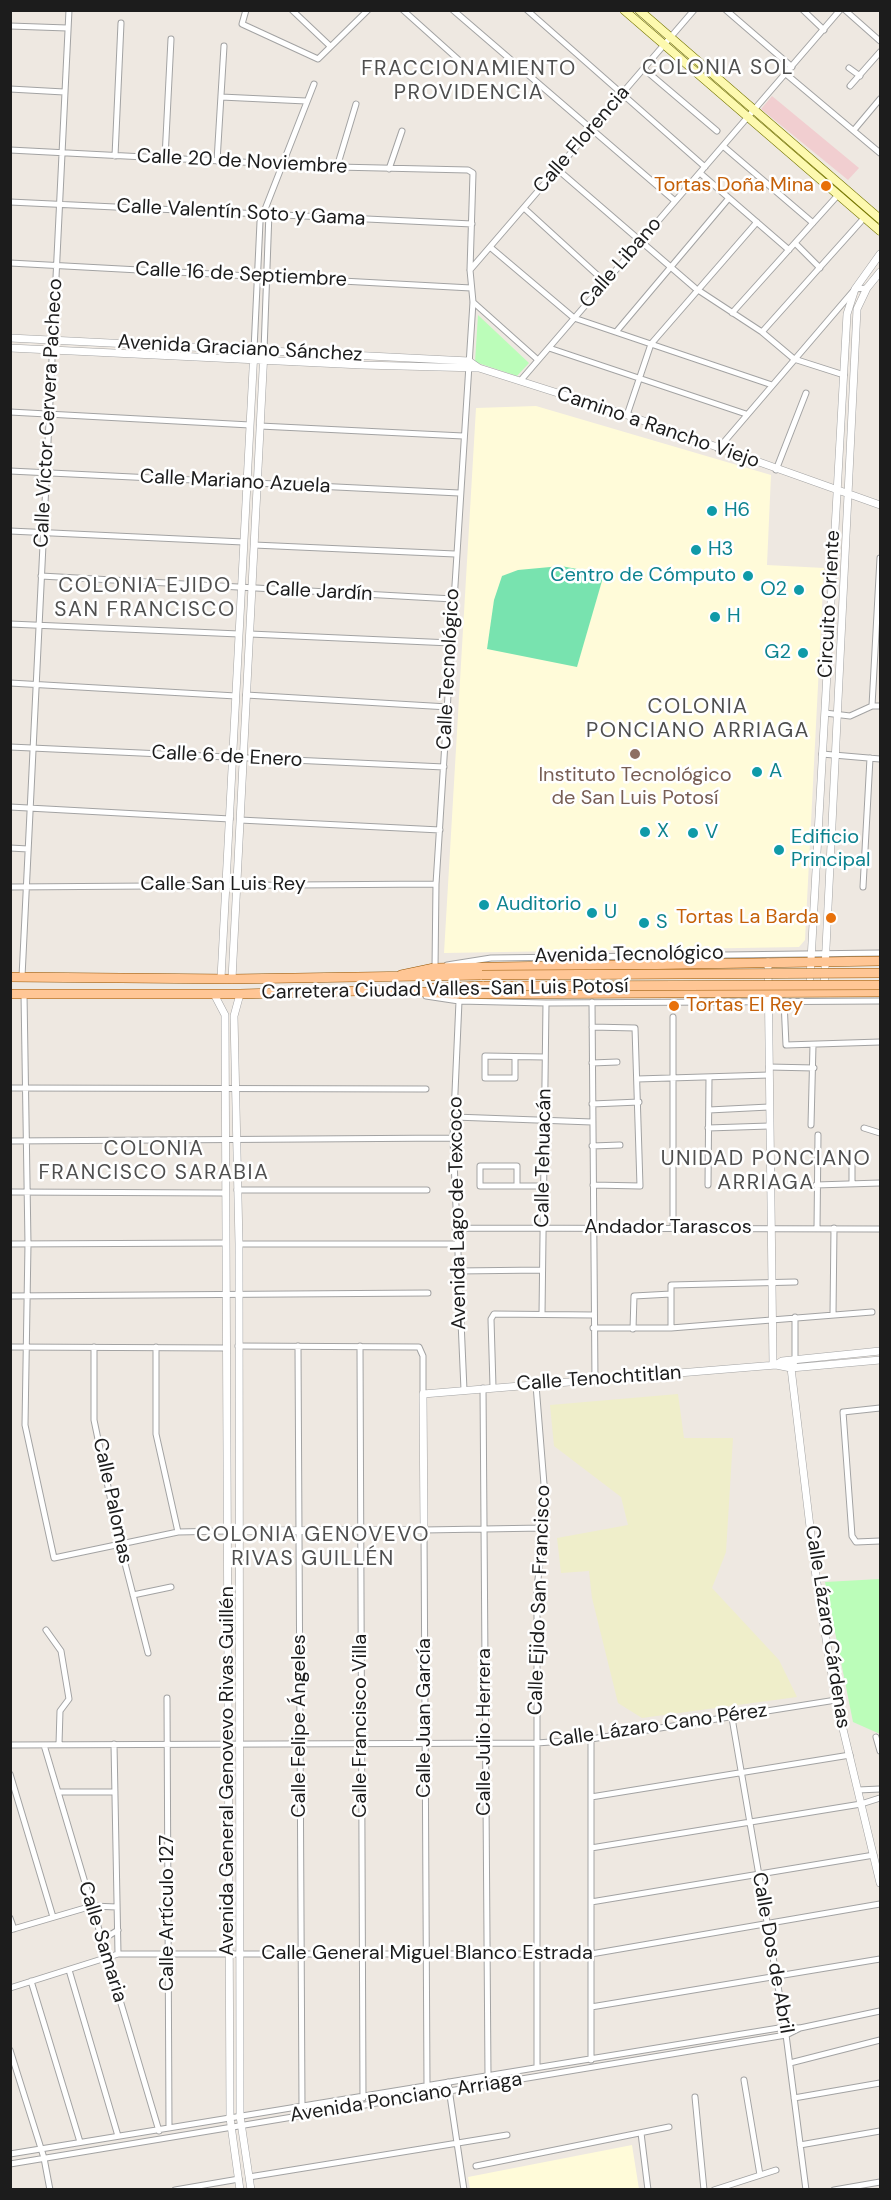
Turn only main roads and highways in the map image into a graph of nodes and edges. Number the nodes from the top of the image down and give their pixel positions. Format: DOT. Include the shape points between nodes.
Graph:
graph roads {
  1 [pos="624,10"];
  2 [pos="639,10"];
  3 [pos="880,219"];
  4 [pos="880,231"];
  5 [pos="850,961"];
  6 [pos="880,961"];
  7 [pos="718,962"];
  8 [pos="484,967"];
  9 [pos="880,973"];
  10 [pos="401,975"];
  11 [pos="10,977"];
  12 [pos="880,985"];
  13 [pos="391,990"];
  14 [pos="849,992"];
  15 [pos="880,992"];
  16 [pos="721,993"];
  17 [pos="10,994"];
  1 -- 4 [label="main road"];
  2 -- 3 [label="main road"];
  5 -- 6 [label="main road"];
  5 -- 7 [label="main road" via="768,957"];
  5 -- 14 [label="main road" via="844,976"];
  7 -- 8 [label="main road" via="612,960"];
  7 -- 16 [label="main road" via="730,976"];
  8 -- 9 [label="main road, bridge"];
  8 -- 10 [label="main road"];
  8 -- 10 [label="main road" via="434,968"];
  10 -- 11 [label="main road"];
  12 -- 13 [label="main road, Carretera Ciudad Valles-San Luis Potosí, bridge" via="484,986"];
  13 -- 16 [label="main road"];
  13 -- 17 [label="main road, Carretera Ciudad Valles-San Luis Potosí"];
  14 -- 15 [label="main road"];
  14 -- 16 [label="main road" via="810,997"];
}
